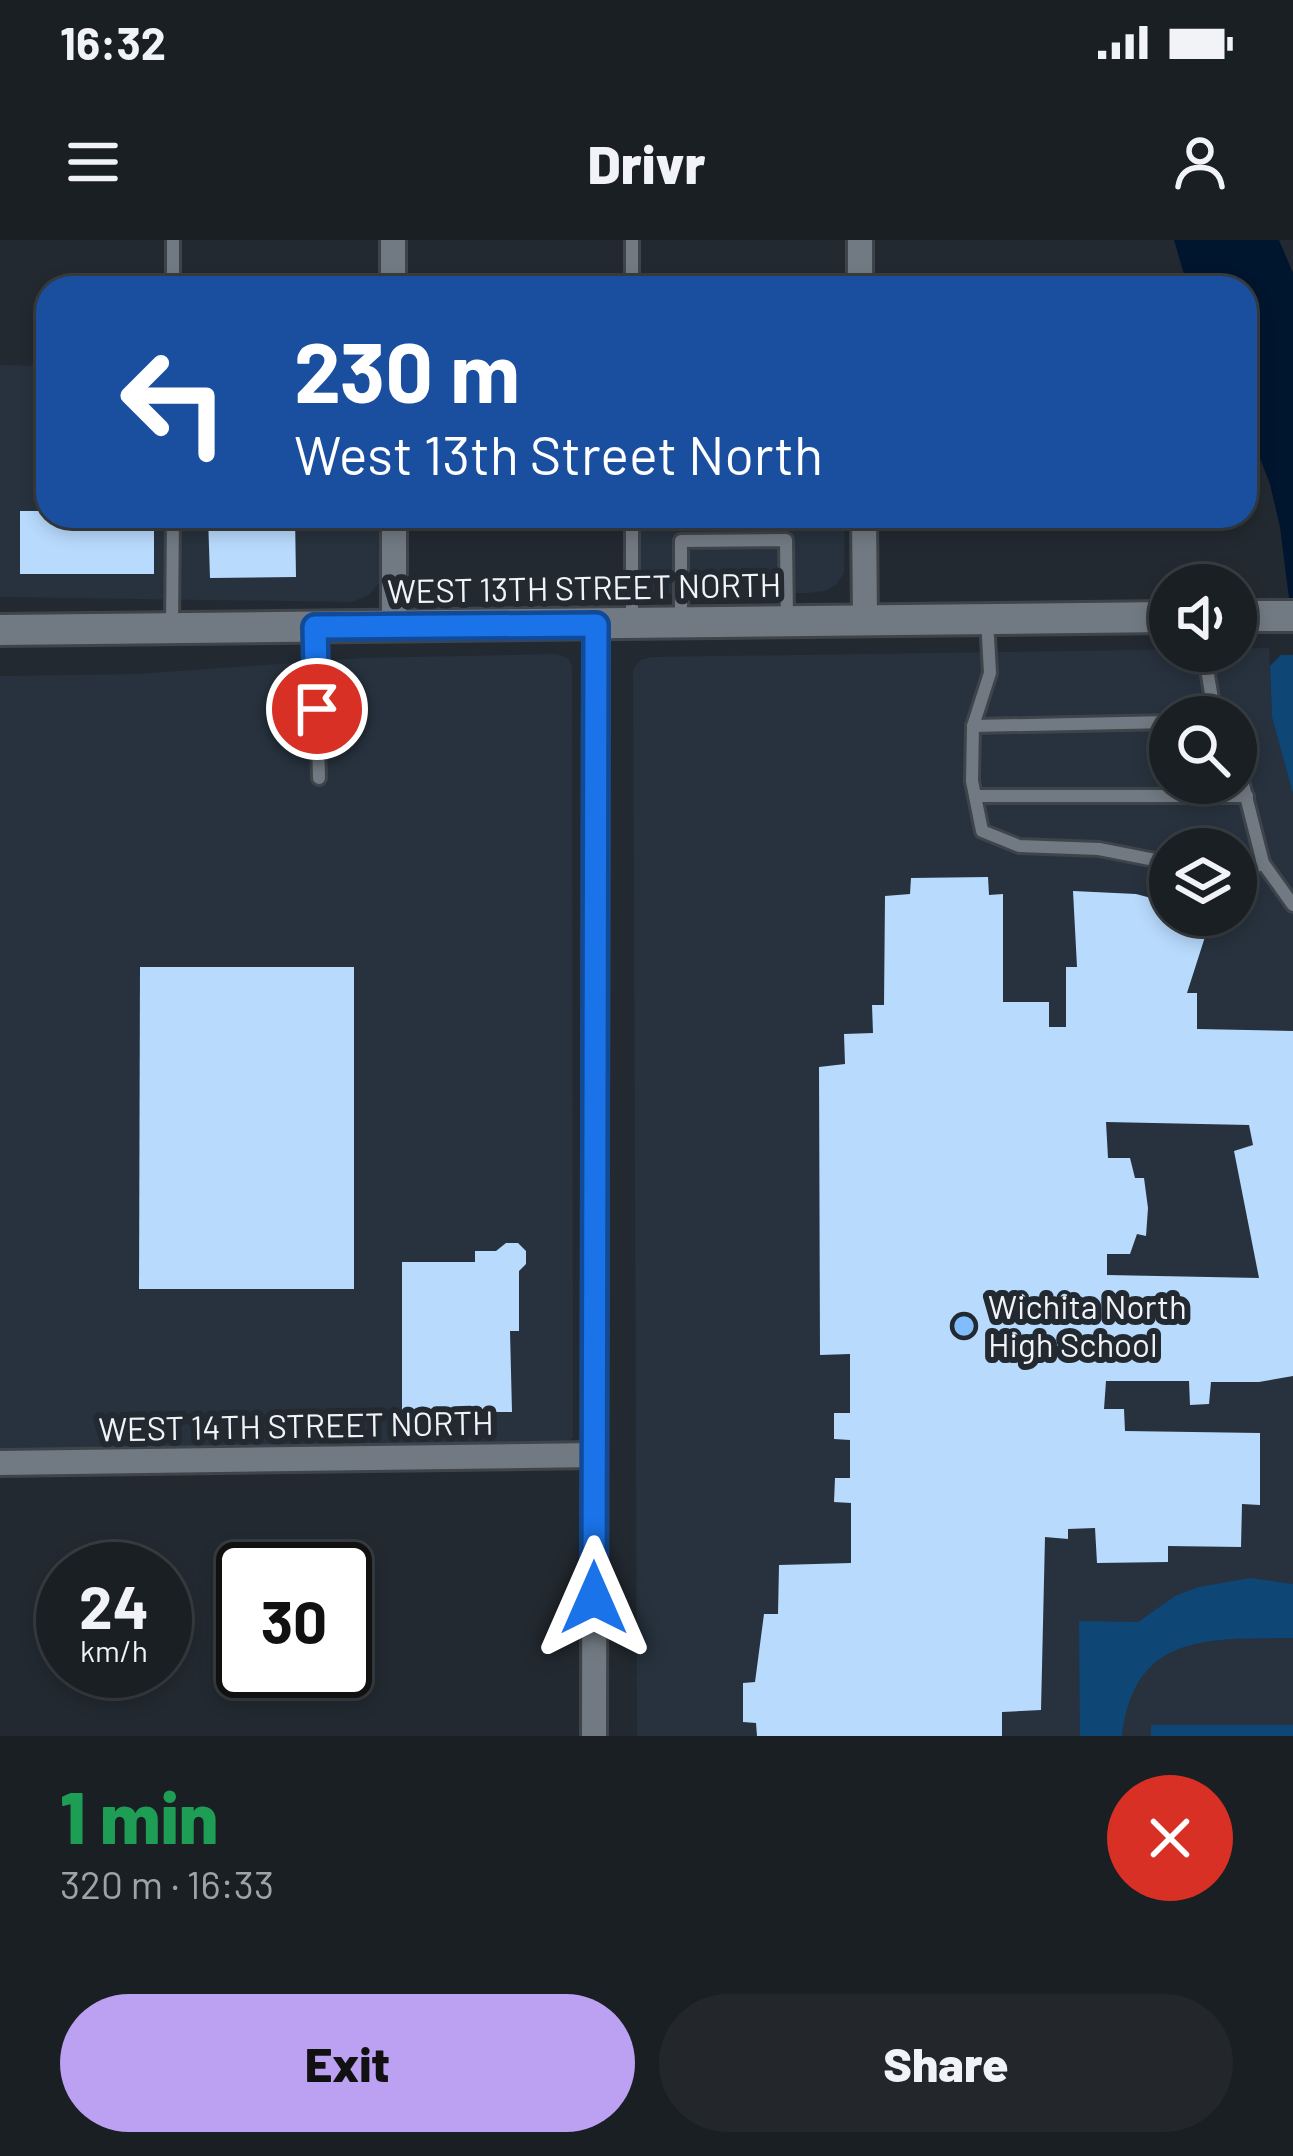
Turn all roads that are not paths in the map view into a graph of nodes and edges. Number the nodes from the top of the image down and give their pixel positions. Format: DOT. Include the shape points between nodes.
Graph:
graph roads {
  1 [pos="173,240"];
  2 [pos="393,240"];
  3 [pos="632,240"];
  4 [pos="860,240"];
  5 [pos="173,276"];
  6 [pos="393,276"];
  7 [pos="632,276"];
  8 [pos="860,276"];
  9 [pos="172,528"];
  10 [pos="394,528"];
  11 [pos="632,528"];
  12 [pos="864,528"];
  13 [pos="986,617"];
  14 [pos="1149,617"];
  15 [pos="865,618"];
  16 [pos="787,621"];
  17 [pos="681,623"];
  18 [pos="632,624"];
  19 [pos="596,625"];
  20 [pos="315,627"];
  21 [pos="394,627"];
  22 [pos="172,628"];
  23 [pos="0,630"];
  24 [pos="1149,722"];
  25 [pos="973,725"];
  26 [pos="319,778"];
  27 [pos="975,796"];
  28 [pos="1149,796"];
  29 [pos="1249,804"];
  30 [pos="1149,859"];
  31 [pos="1263,862"];
  32 [pos="1257,865"];
  33 [pos="1293,904"];
  34 [pos="594,1455"];
  35 [pos="0,1462"];
  36 [pos="594,1736"];
  1 -- 5 [label="lane"];
  2 -- 6 [label="street"];
  3 -- 7 [label="lane"];
  4 -- 8 [label="street"];
  9 -- 22 [label="lane"];
  10 -- 21 [label="street"];
  11 -- 18 [label="lane"];
  12 -- 15 [label="street"];
  13 -- 14 [label="street, WEST 13TH STREET NORTH"];
  13 -- 15 [label="street, WEST 13TH STREET NORTH"];
  13 -- 25 [label="lane" via="990,673"];
  15 -- 16 [label="street, WEST 13TH STREET NORTH"];
  16 -- 17 [label="street, WEST 13TH STREET NORTH"];
  16 -- 17 [label="lane" via="786,540 681,541"];
  17 -- 18 [label="street, WEST 13TH STREET NORTH"];
  18 -- 19 [label="street, WEST 13TH STREET NORTH"];
  19 -- 21 [label="street, WEST 13TH STREET NORTH"];
  19 -- 34 [label="street"];
  20 -- 21 [label="street, WEST 13TH STREET NORTH"];
  20 -- 22 [label="street, WEST 13TH STREET NORTH"];
  20 -- 26 [label="lane"];
  22 -- 23 [label="street, WEST 13TH STREET NORTH"];
  24 -- 25 [label="lane"];
  25 -- 27 [label="lane"];
  27 -- 28 [label="lane"];
  27 -- 30 [label="lane" via="982,831 1019,846"];
  29 -- 31 [label="lane"];
  31 -- 32 [label="lane"];
  31 -- 33 [label="lane"];
  34 -- 35 [label="street, WEST 14TH STREET NORTH"];
  34 -- 36 [label="street"];
}
